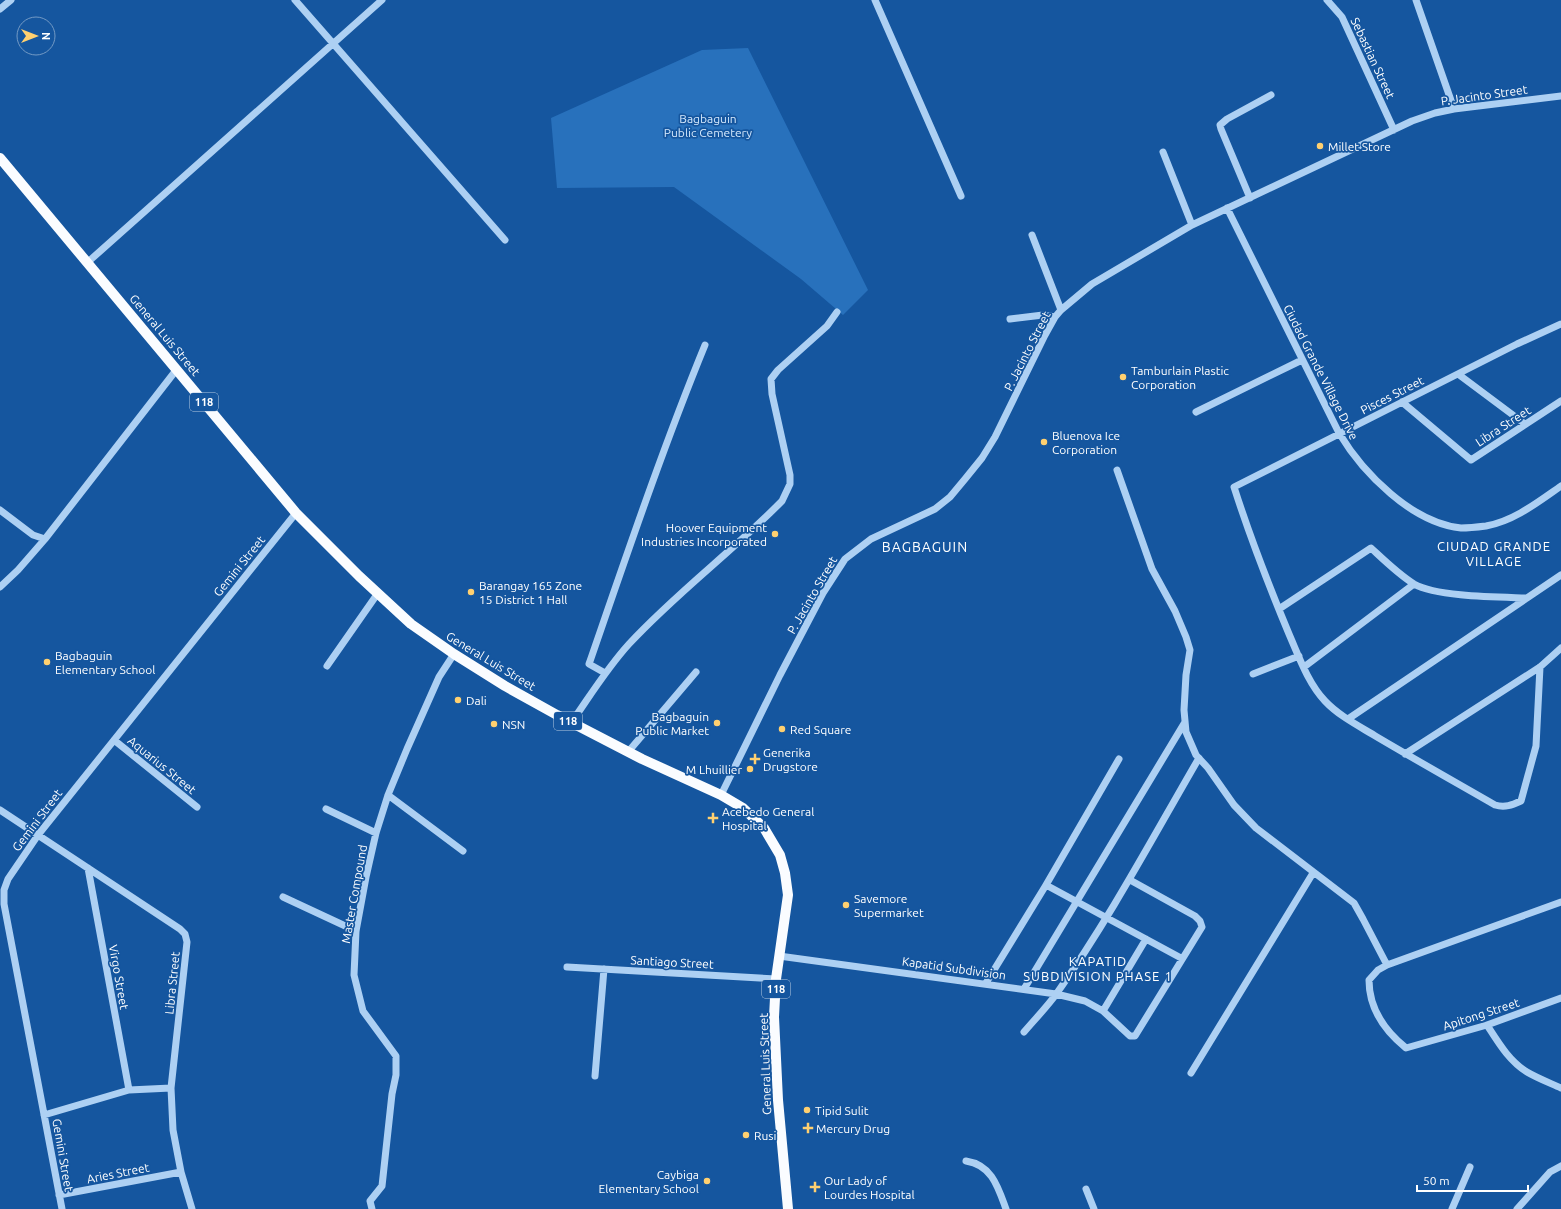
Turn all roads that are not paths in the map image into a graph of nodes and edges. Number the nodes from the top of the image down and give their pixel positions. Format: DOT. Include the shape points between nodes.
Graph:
graph roads {
  1 [pos="11,0"];
  2 [pos="295,0"];
  3 [pos="382,0"];
  4 [pos="876,0"];
  5 [pos="1327,0"];
  6 [pos="1416,0"];
  7 [pos="0,9"];
  8 [pos="332,44"];
  9 [pos="1271,95"];
  10 [pos="1561,96"];
  11 [pos="1454,108"];
  12 [pos="1394,130"];
  13 [pos="1164,152"];
  14 [pos="0,158"];
  15 [pos="961,196"];
  16 [pos="1250,198"];
  17 [pos="1227,208"];
  18 [pos="1192,225"];
  19 [pos="1032,235"];
  20 [pos="505,240"];
  21 [pos="88,262"];
  22 [pos="1061,310"];
  23 [pos="837,312"];
  24 [pos="1054,318"];
  25 [pos="1010,319"];
  26 [pos="1561,324"];
  27 [pos="705,346"];
  28 [pos="1302,360"];
  29 [pos="177,369"];
  30 [pos="1458,374"];
  31 [pos="1561,401"];
  32 [pos="1402,402"];
  33 [pos="1196,412"];
  34 [pos="1526,424"];
  35 [pos="1339,433"];
  36 [pos="1117,470"];
  37 [pos="1561,486"];
  38 [pos="0,510"];
  39 [pos="296,513"];
  40 [pos="45,539"];
  41 [pos="1561,576"];
  42 [pos="1414,584"];
  43 [pos="0,587"];
  44 [pos="378,594"];
  45 [pos="1527,598"];
  46 [pos="1279,609"];
  47 [pos="1561,648"];
  48 [pos="454,654"];
  49 [pos="1299,656"];
  50 [pos="327,666"];
  51 [pos="1304,667"];
  52 [pos="1540,667"];
  53 [pos="696,672"];
  54 [pos="605,673"];
  55 [pos="1253,674"];
  56 [pos="1348,719"];
  57 [pos="1185,722"];
  58 [pos="571,723"];
  59 [pos="114,740"];
  60 [pos="628,752"];
  61 [pos="1406,754"];
  62 [pos="1199,758"];
  63 [pos="1120,759"];
  64 [pos="388,795"];
  65 [pos="721,796"];
  66 [pos="197,806"];
  67 [pos="326,809"];
  68 [pos="0,810"];
  69 [pos="376,833"];
  70 [pos="38,835"];
  71 [pos="463,851"];
  72 [pos="88,868"];
  73 [pos="1312,873"];
  74 [pos="1130,880"];
  75 [pos="1046,884"];
  76 [pos="282,897"];
  77 [pos="1077,902"];
  78 [pos="1561,902"];
  79 [pos="1106,917"];
  80 [pos="356,931"];
  81 [pos="1146,939"];
  82 [pos="779,956"];
  83 [pos="1181,958"];
  84 [pos="1386,965"];
  85 [pos="567,967"];
  86 [pos="604,969"];
  87 [pos="776,979"];
  88 [pos="986,983"];
  89 [pos="1024,989"];
  90 [pos="1056,994"];
  91 [pos="1561,998"];
  92 [pos="1104,1011"];
  93 [pos="1487,1025"];
  94 [pos="1024,1032"];
  95 [pos="1190,1073"];
  96 [pos="595,1076"];
  97 [pos="171,1088"];
  98 [pos="1561,1088"];
  99 [pos="129,1090"];
  100 [pos="44,1115"];
  101 [pos="966,1161"];
  102 [pos="1470,1166"];
  103 [pos="1561,1166"];
  104 [pos="181,1172"];
  105 [pos="1086,1190"];
  106 [pos="59,1196"];
  107 [pos="62,1209"];
  108 [pos="192,1209"];
  109 [pos="372,1209"];
  110 [pos="788,1209"];
  111 [pos="1006,1209"];
  112 [pos="1094,1209"];
  113 [pos="1452,1209"];
  114 [pos="1517,1209"];
  1 -- 7 [label="street"];
  2 -- 8 [label="street"];
  3 -- 8 [label="street"];
  4 -- 15 [label="street"];
  5 -- 12 [label="street, Sebastian Street" via="1342,17"];
  6 -- 11 [label="street"];
  8 -- 20 [label="street"];
  8 -- 21 [label="street"];
  9 -- 16 [label="street" via="1220,124"];
  10 -- 11 [label="street, P. Jacinto Street"];
  11 -- 12 [label="street, P. Jacinto Street"];
  12 -- 16 [label="street, P. Jacinto Street"];
  13 -- 18 [label="street"];
  14 -- 21 [label="main road, General Luis Street / 118"];
  16 -- 17 [label="street, P. Jacinto Street"];
  17 -- 18 [label="street, P. Jacinto Street"];
  17 -- 28 [label="street, Ciudad Grande Village Drive"];
  18 -- 22 [label="street, P. Jacinto Street" via="1092,284"];
  19 -- 22 [label="street"];
  21 -- 29 [label="main road, General Luis Street / 118"];
  22 -- 24 [label="street, P. Jacinto Street"];
  23 -- 54 [label="street" via="827,326 778,370 772,379 772,394 790,471 790,484 782,501 669,604"];
  24 -- 25 [label="street" via="1043,315"];
  24 -- 65 [label="street, P. Jacinto Street" via="995,437 966,479 935,509 871,539 845,559 823,593 780,675"];
  26 -- 30 [label="street, Pisces Street"];
  27 -- 54 [label="street" via="650,487 589,664"];
  28 -- 33 [label="street"];
  28 -- 35 [label="street, Ciudad Grande Village Drive"];
  29 -- 39 [label="main road, General Luis Street / 118"];
  29 -- 40 [label="street"];
  30 -- 32 [label="street, Pisces Street"];
  30 -- 34 [label="street"];
  31 -- 34 [label="street, Libra Street"];
  32 -- 34 [label="street, Libra Street" via="1471,460"];
  32 -- 35 [label="street, Pisces Street"];
  35 -- 37 [label="street, Ciudad Grande Village Drive" via="1349,451 1381,486 1419,513 1440,523 1462,528 1507,520"];
  35 -- 46 [label="street, Pisces Street" via="1234,487 1252,543"];
  36 -- 57 [label="street" via="1152,569 1175,611 1190,650 1185,686"];
  38 -- 40 [label="street" via="33,535"];
  39 -- 44 [label="main road, General Luis Street / 118"];
  39 -- 59 [label="street, Gemini Street"];
  40 -- 43 [label="street"];
  41 -- 45 [label="street"];
  42 -- 45 [label="street" via="1452,594"];
  42 -- 46 [label="street" via="1371,548"];
  42 -- 51 [label="street"];
  44 -- 48 [label="main road, General Luis Street / 118" via="411,624"];
  44 -- 50 [label="street"];
  45 -- 56 [label="street"];
  46 -- 49 [label="street"];
  47 -- 52 [label="street"];
  48 -- 58 [label="main road, General Luis Street / 118"];
  48 -- 64 [label="street, Master Compound" via="439,678"];
  49 -- 51 [label="street"];
  49 -- 55 [label="street"];
  51 -- 56 [label="street" via="1314,688 1325,701"];
  52 -- 61 [label="street"];
  52 -- 61 [label="street" via="1536,746 1521,801 1507,806 1495,805"];
  53 -- 60 [label="street"];
  54 -- 58 [label="street"];
  56 -- 61 [label="street"];
  57 -- 62 [label="street" via="1190,743"];
  57 -- 77 [label="street"];
  58 -- 60 [label="main road, General Luis Street / 118"];
  59 -- 66 [label="street, Aquarius Street"];
  59 -- 70 [label="street, Gemini Street"];
  60 -- 65 [label="main road, General Luis Street / 118"];
  62 -- 73 [label="street" via="1234,805 1256,828"];
  62 -- 74 [label="street"];
  63 -- 75 [label="street"];
  64 -- 69 [label="street, Master Compound"];
  64 -- 71 [label="street"];
  65 -- 82 [label="main road, General Luis Street / 118" via="743,808 764,828 780,855 786,873 788,895"];
  67 -- 69 [label="street"];
  68 -- 70 [label="street"];
  69 -- 80 [label="street, Master Compound"];
  70 -- 72 [label="street, Libra Street"];
  70 -- 100 [label="street, Gemini Street" via="8,879 4,890 4,904"];
  72 -- 97 [label="street, Libra Street" via="185,934 187,942"];
  72 -- 99 [label="street, Virgo Street"];
  73 -- 84 [label="street" via="1354,903"];
  73 -- 95 [label="street"];
  74 -- 79 [label="street"];
  74 -- 83 [label="street" via="1200,921 1202,927"];
  75 -- 77 [label="street"];
  75 -- 88 [label="street"];
  76 -- 80 [label="street"];
  77 -- 79 [label="street"];
  77 -- 89 [label="street"];
  78 -- 84 [label="street"];
  79 -- 81 [label="street"];
  79 -- 90 [label="street"];
  80 -- 109 [label="street, Master Compound" via="354,974 363,1011 396,1056 396,1075 382,1186 370,1201"];
  81 -- 83 [label="street"];
  81 -- 92 [label="street"];
  82 -- 87 [label="main road, General Luis Street / 118"];
  82 -- 88 [label="street, Kapatid Subdivision"];
  83 -- 92 [label="street, Kapatid Subdivision" via="1137,1035 1130,1036"];
  84 -- 93 [label="street, Apitong Street" via="1369,980 1369,990 1376,1012 1394,1038 1406,1048"];
  85 -- 86 [label="street, Santiago Street"];
  86 -- 87 [label="street, Santiago Street"];
  86 -- 96 [label="street"];
  87 -- 110 [label="main road, General Luis Street / 118" via="776,1058"];
  88 -- 89 [label="street, Kapatid Subdivision"];
  89 -- 90 [label="street, Kapatid Subdivision"];
  90 -- 92 [label="street, Kapatid Subdivision" via="1085,1001"];
  90 -- 94 [label="street"];
  91 -- 93 [label="street, Apitong Street"];
  93 -- 98 [label="street" via="1513,1061 1526,1072"];
  97 -- 99 [label="street"];
  97 -- 104 [label="street, Libra Street" via="173,1130"];
  99 -- 100 [label="street"];
  100 -- 106 [label="street, Gemini Street"];
  101 -- 111 [label="street" via="973,1162 989,1172 996,1182"];
  102 -- 113 [label="street"];
  103 -- 114 [label="street" via="1550,1172"];
  104 -- 106 [label="street, Aries Street"];
  104 -- 108 [label="street, Libra Street"];
  105 -- 112 [label="street"];
  106 -- 107 [label="street, Gemini Street"];
}
